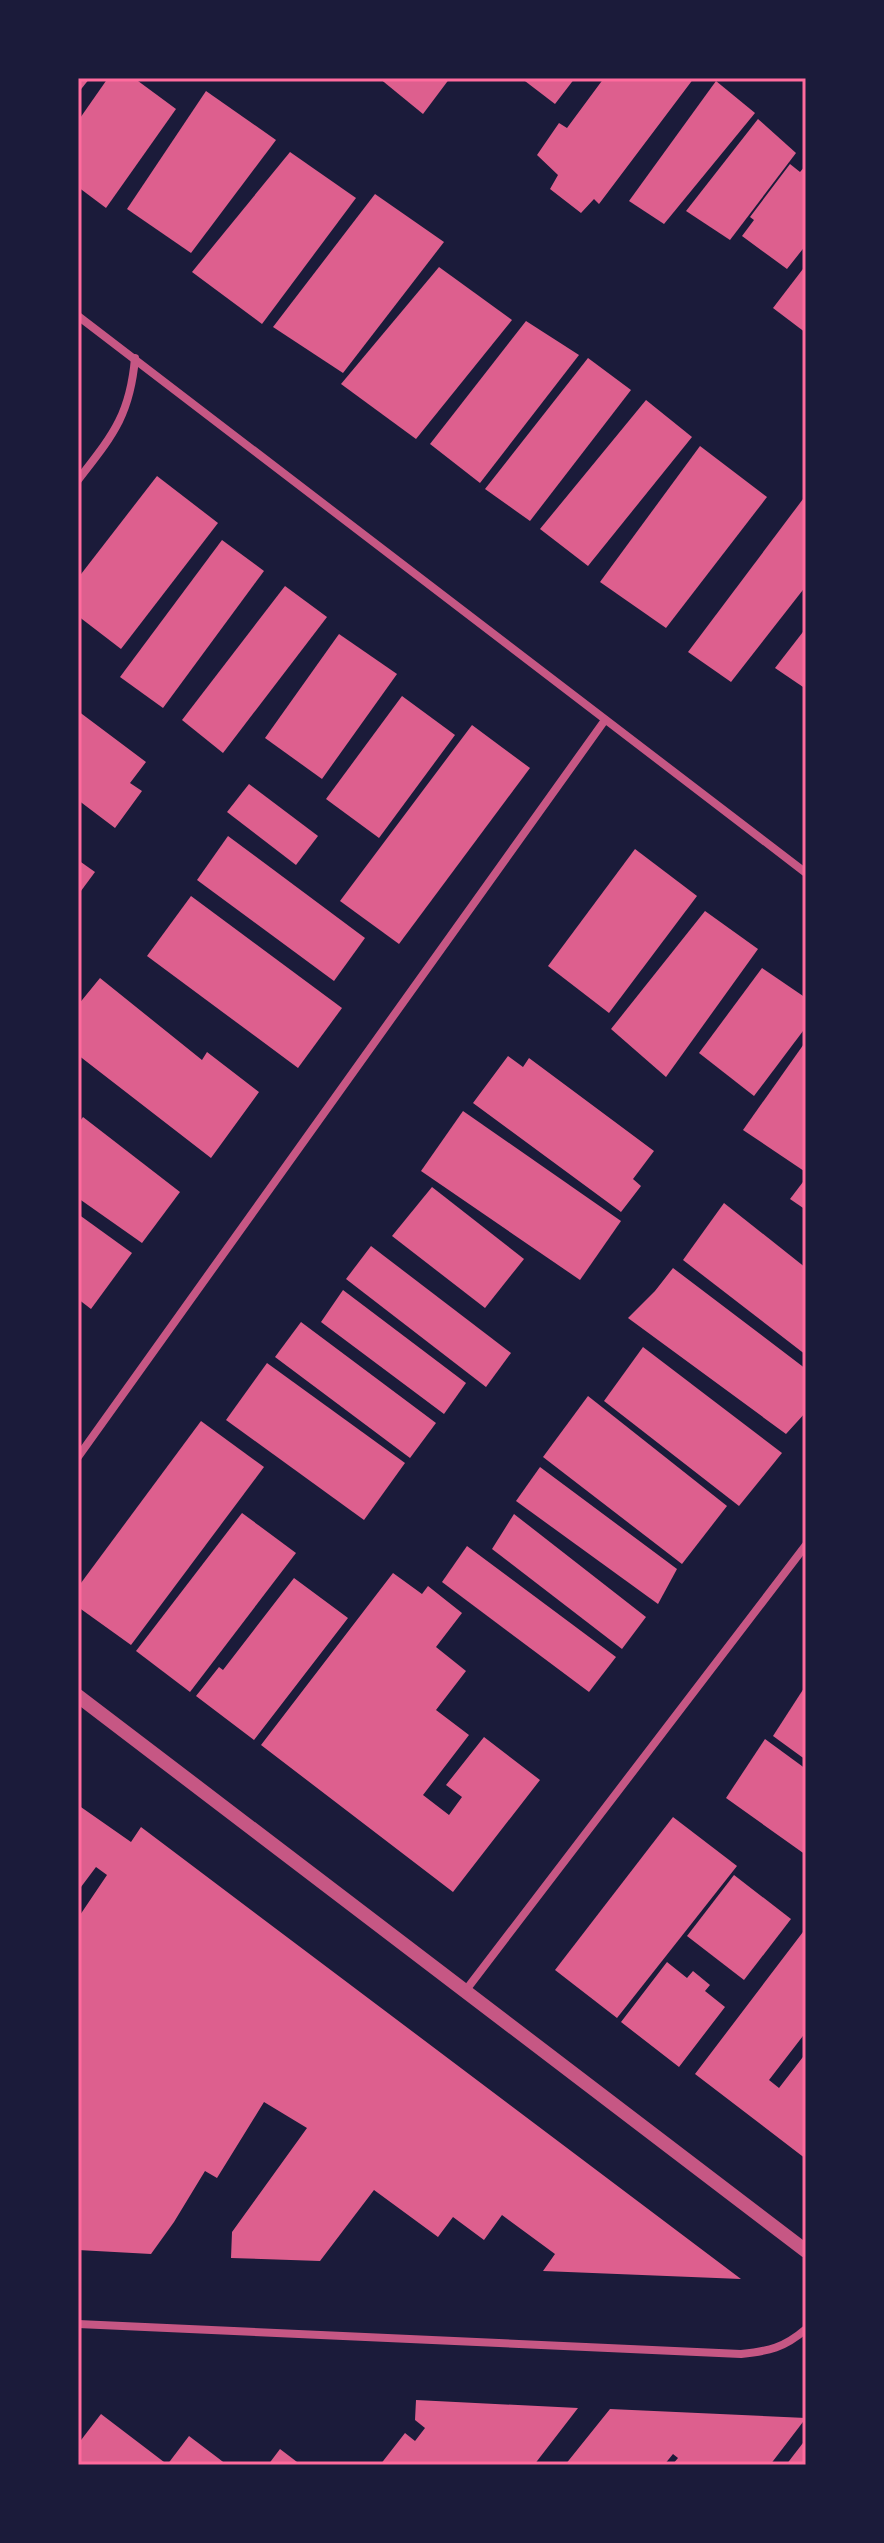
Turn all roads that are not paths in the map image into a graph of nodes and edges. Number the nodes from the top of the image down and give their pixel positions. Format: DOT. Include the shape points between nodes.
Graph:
graph roads {
  1 [pos="78,316"];
  2 [pos="135,358"];
  3 [pos="78,480"];
  4 [pos="605,720"];
  5 [pos="806,873"];
  6 [pos="78,1457"];
  7 [pos="806,1545"];
  8 [pos="78,1696"];
  9 [pos="466,1990"];
  10 [pos="806,2251"];
  11 [pos="78,2324"];
  12 [pos="806,2329"];
  1 -- 2 [label="street"];
  2 -- 3 [label="street" via="130,393 115,432"];
  2 -- 4 [label="street"];
  4 -- 5 [label="street"];
  4 -- 6 [label="street"];
  7 -- 9 [label="street"];
  8 -- 9 [label="street"];
  9 -- 10 [label="street"];
  11 -- 12 [label="street" via="741,2354 770,2351"];
}
